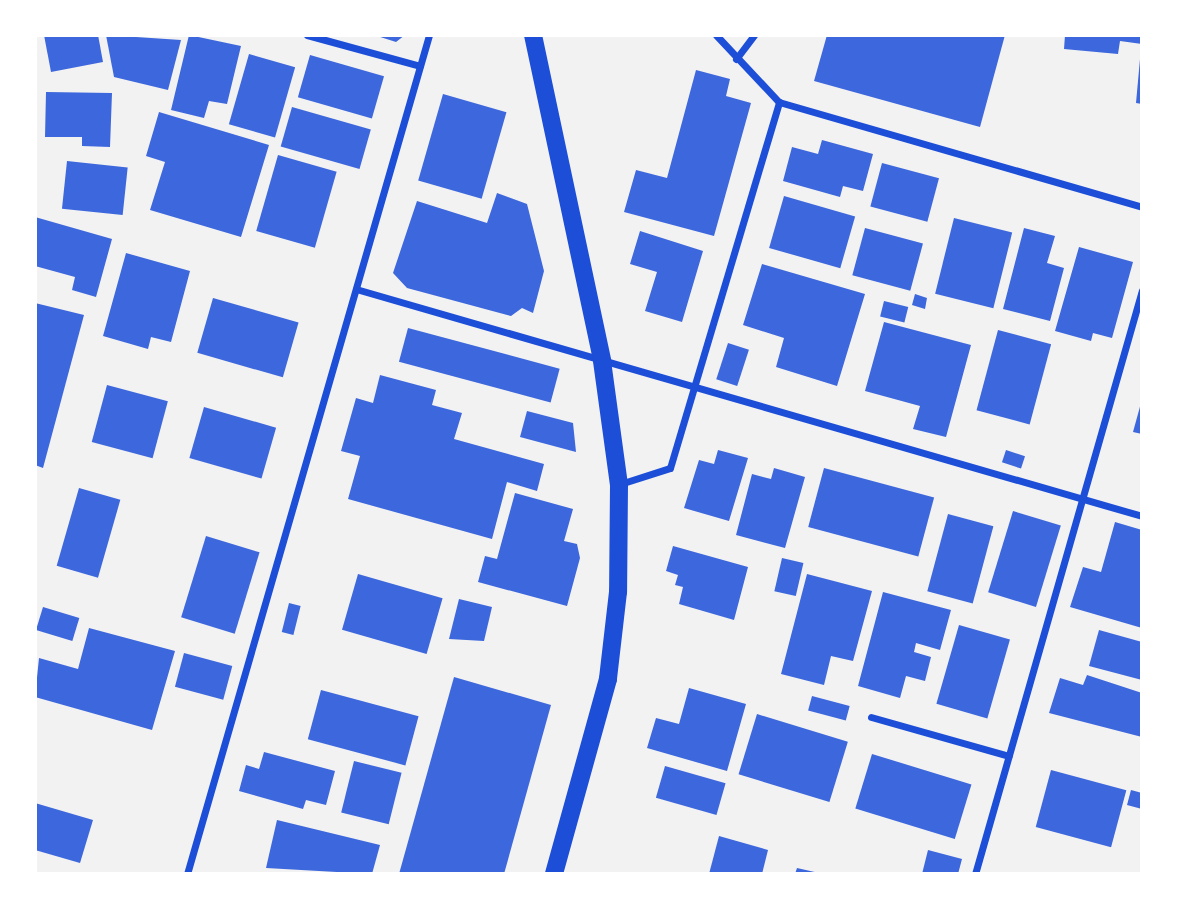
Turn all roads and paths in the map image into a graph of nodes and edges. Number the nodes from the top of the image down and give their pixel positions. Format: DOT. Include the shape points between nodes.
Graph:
graph roads {
  1 [pos="307,35"];
  2 [pos="429,35"];
  3 [pos="533,35"];
  4 [pos="716,35"];
  5 [pos="754,35"];
  6 [pos="736,59"];
  7 [pos="420,66"];
  8 [pos="779,102"];
  9 [pos="1142,207"];
  10 [pos="356,289"];
  11 [pos="1142,290"];
  12 [pos="602,361"];
  13 [pos="695,388"];
  14 [pos="620,485"];
  15 [pos="1084,499"];
  16 [pos="1142,516"];
  17 [pos="871,717"];
  18 [pos="1009,756"];
  19 [pos="187,874"];
  20 [pos="554,874"];
  21 [pos="975,874"];
  1 -- 7 [label="street"];
  2 -- 7 [label="street"];
  3 -- 12 [label="main road"];
  4 -- 6 [label="street"];
  5 -- 6 [label="street"];
  6 -- 8 [label="street"];
  7 -- 10 [label="street"];
  8 -- 9 [label="street"];
  8 -- 13 [label="street"];
  10 -- 12 [label="street"];
  10 -- 19 [label="street"];
  11 -- 15 [label="street"];
  12 -- 13 [label="street"];
  12 -- 14 [label="main road"];
  13 -- 14 [label="street" via="670,468"];
  13 -- 15 [label="street"];
  14 -- 20 [label="main road" via="618,592 608,679"];
  15 -- 16 [label="street"];
  15 -- 18 [label="street"];
  17 -- 18 [label="street"];
  18 -- 21 [label="street"];
}
